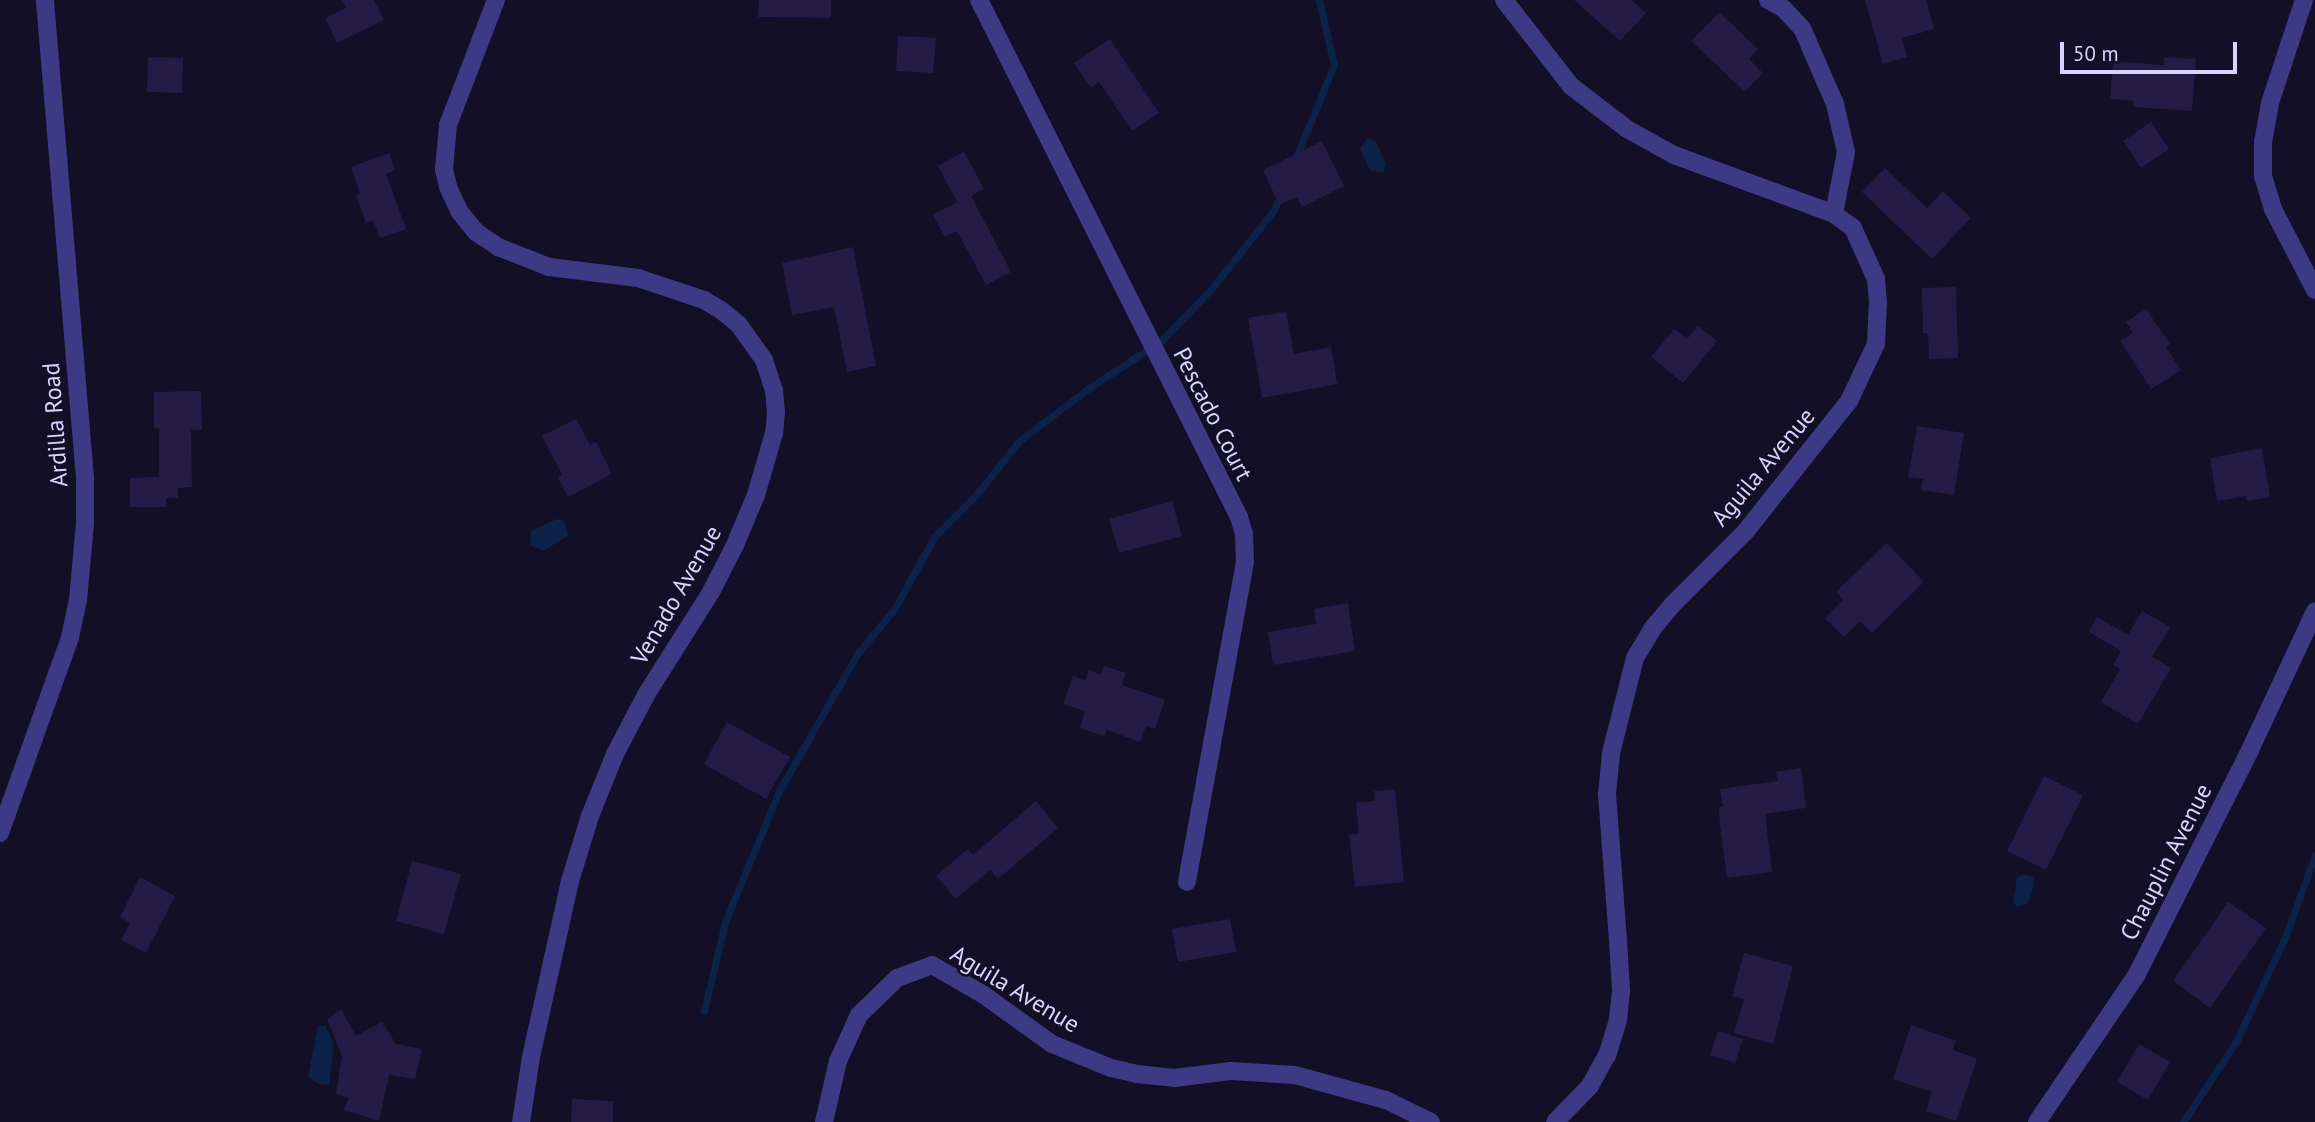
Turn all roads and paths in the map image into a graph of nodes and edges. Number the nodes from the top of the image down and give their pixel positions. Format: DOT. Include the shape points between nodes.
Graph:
graph roads {
  1 [pos="44,0"];
  2 [pos="496,0"];
  3 [pos="979,0"];
  4 [pos="1504,0"];
  5 [pos="1768,0"];
  6 [pos="2304,0"];
  7 [pos="1834,214"];
  8 [pos="2315,290"];
  9 [pos="2315,611"];
  10 [pos="0,833"];
  11 [pos="1187,882"];
  12 [pos="521,1122"];
  13 [pos="824,1122"];
  14 [pos="1431,1122"];
  15 [pos="1555,1122"];
  16 [pos="2037,1122"];
  1 -- 10 [label="street, Ardilla Road" via="84,465 85,523 70,637"];
  2 -- 12 [label="street, Venado Avenue" via="448,125 444,169 459,211 498,247 548,267 638,278 704,300 722,311 739,325 764,359 776,412 756,495 735,545 646,695 590,816 570,881"];
  3 -- 11 [label="street, Pescado Court" via="1244,534 1245,562"];
  4 -- 7 [label="street, Aguila Avenue" via="1571,86 1627,129 1674,155"];
  5 -- 7 [label="street" via="1802,28 1835,104 1846,152"];
  6 -- 8 [label="street" via="2270,103 2263,176 2273,209"];
  7 -- 15 [label="street, Aguila Avenue" via="1853,228 1877,279 1875,344 1849,401 1745,532 1672,604 1635,658 1611,753 1606,794 1621,991 1618,1020 1607,1055 1590,1086"];
  9 -- 16 [label="street, Chauplin Avenue" via="2136,976"];
  13 -- 14 [label="street, Aguila Avenue" via="838,1061 859,1015 897,978 932,965 1052,1044 1111,1068 1174,1078 1230,1071 1295,1075 1386,1100"];
}
